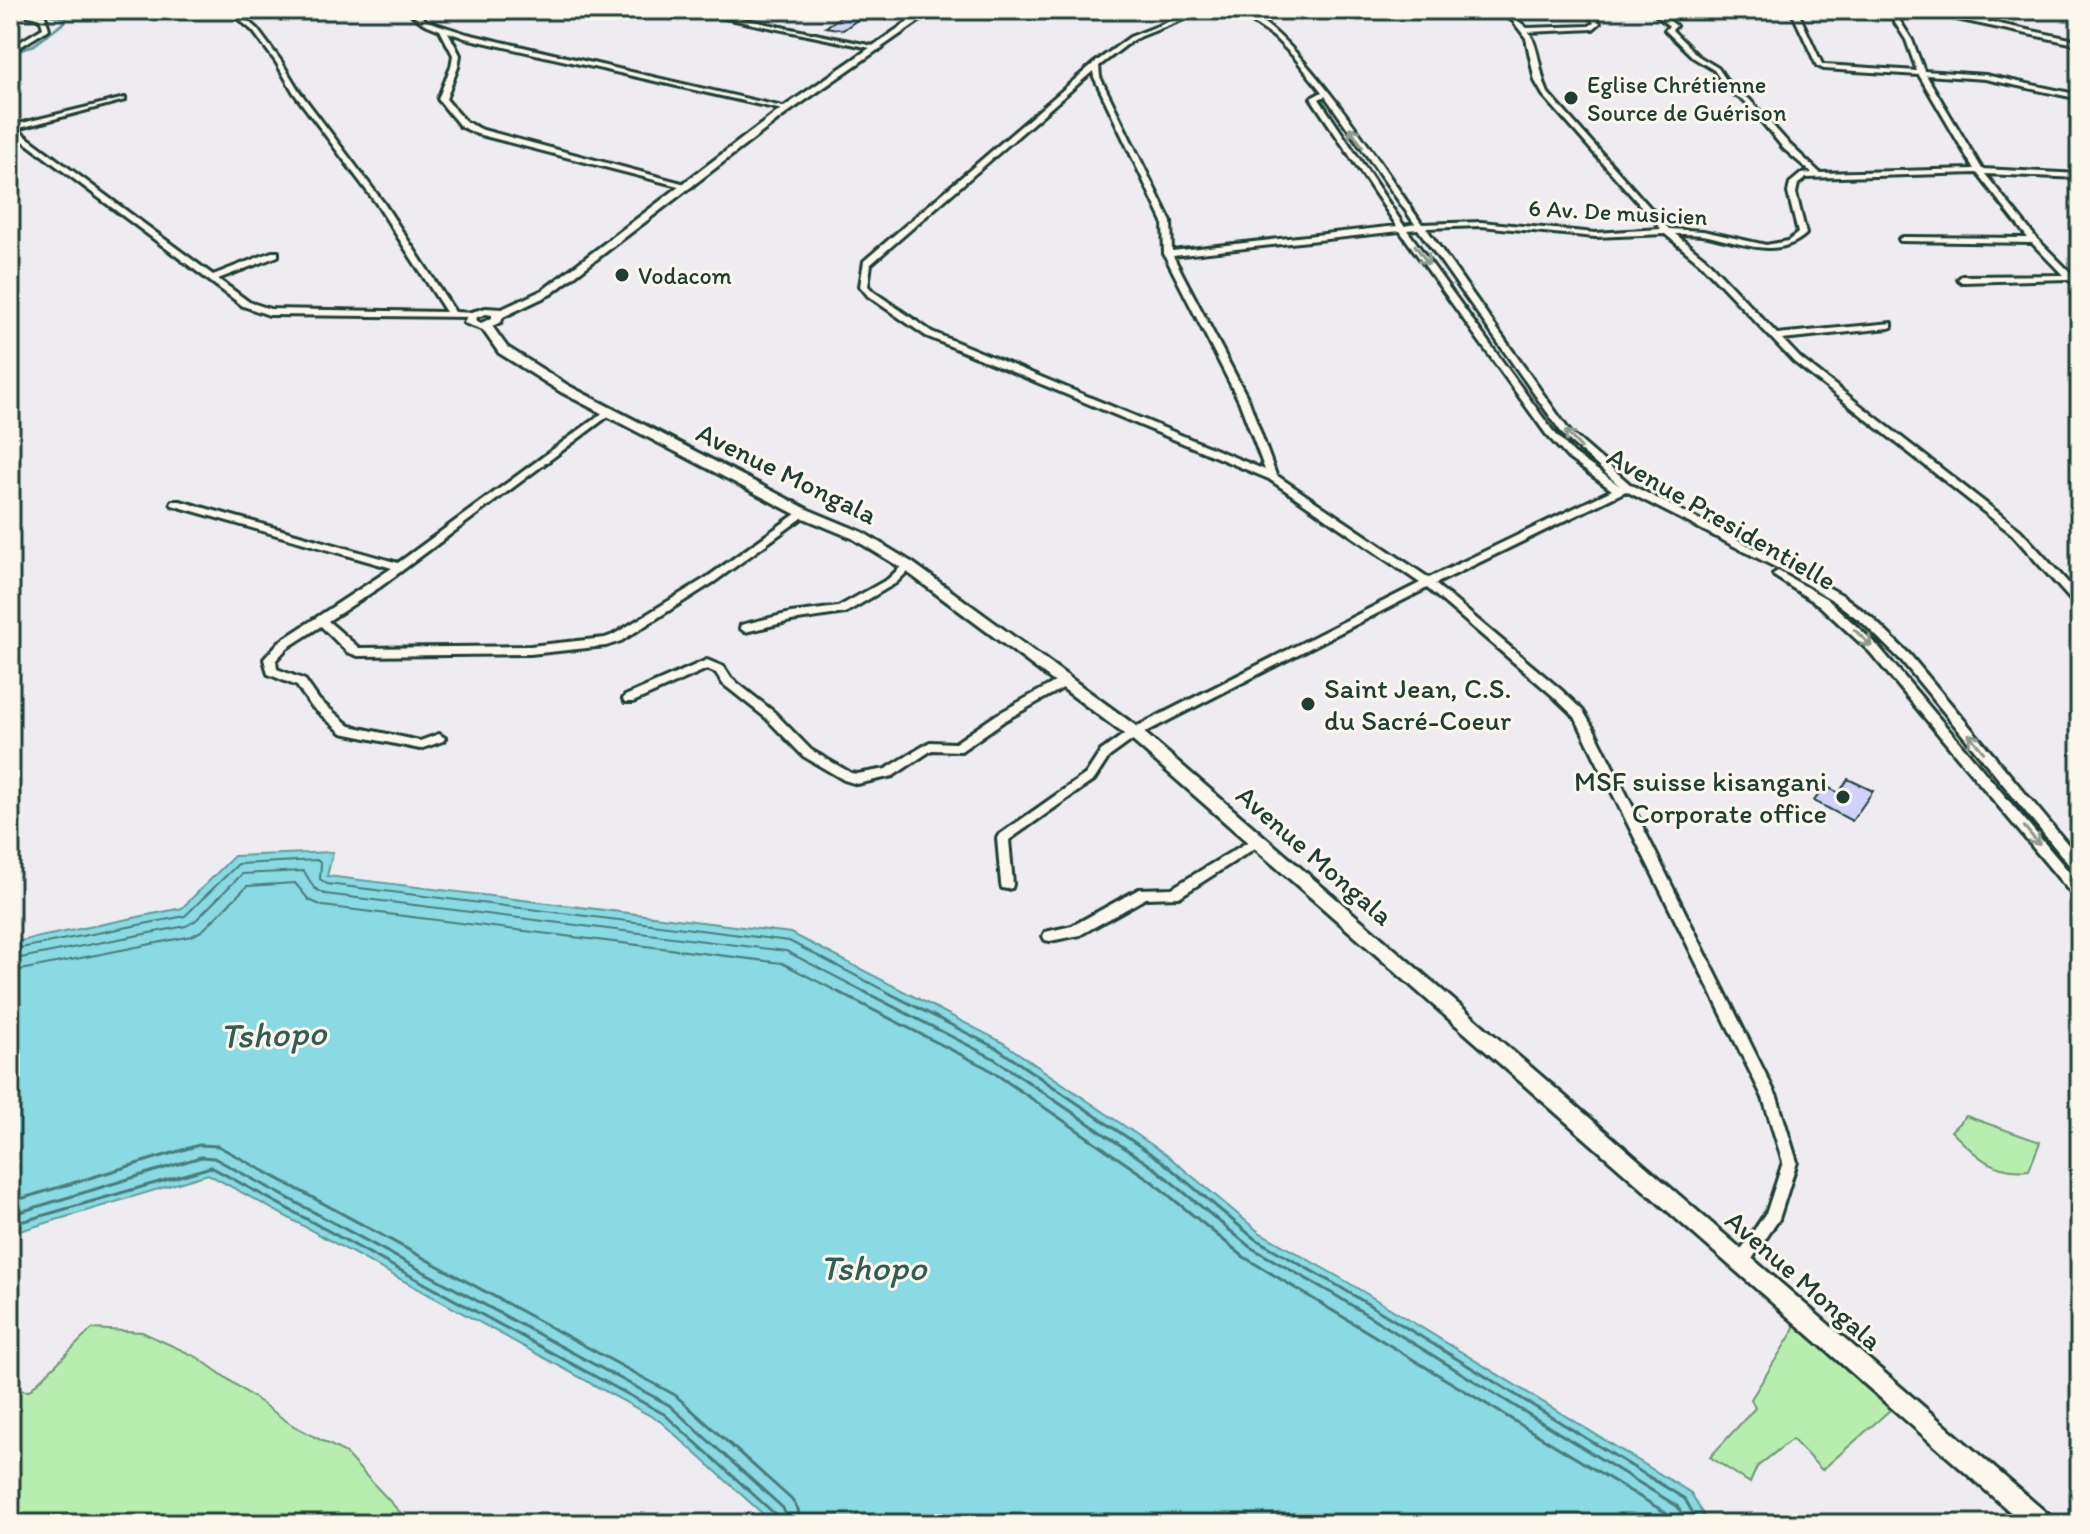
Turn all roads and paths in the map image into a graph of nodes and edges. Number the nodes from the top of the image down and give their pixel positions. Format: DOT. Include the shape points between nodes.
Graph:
graph roads {
  1 [pos="231,10"];
  2 [pos="409,10"];
  3 [pos="689,10"];
  4 [pos="931,10"];
  5 [pos="1204,10"];
  6 [pos="1238,10"];
  7 [pos="1501,10"];
  8 [pos="1589,10"];
  9 [pos="1653,10"];
  10 [pos="1794,10"];
  11 [pos="1890,10"];
  12 [pos="1899,10"];
  13 [pos="30,15"];
  14 [pos="443,27"];
  15 [pos="1528,30"];
  16 [pos="2080,43"];
  17 [pos="880,48"];
  18 [pos="10,51"];
  19 [pos="1095,65"];
  20 [pos="1921,72"];
  21 [pos="1326,93"];
  22 [pos="2080,97"];
  23 [pos="123,99"];
  24 [pos="787,109"];
  25 [pos="10,128"];
  26 [pos="1363,171"];
  27 [pos="1379,171"];
  28 [pos="1979,171"];
  29 [pos="1817,174"];
  30 [pos="2080,176"];
  31 [pos="689,186"];
  32 [pos="1422,226"];
  33 [pos="1401,227"];
  34 [pos="1667,231"];
  35 [pos="1903,239"];
  36 [pos="2034,241"];
  37 [pos="275,254"];
  38 [pos="1168,254"];
  39 [pos="2067,277"];
  40 [pos="210,279"];
  41 [pos="1962,279"];
  42 [pos="2080,287"];
  43 [pos="451,313"];
  44 [pos="479,321"];
  45 [pos="1889,325"];
  46 [pos="1774,337"];
  47 [pos="608,412"];
  48 [pos="1272,477"];
  49 [pos="1622,488"];
  50 [pos="176,503"];
  51 [pos="804,513"];
  52 [pos="908,566"];
  53 [pos="400,567"];
  54 [pos="1791,576"];
  55 [pos="1428,583"];
  56 [pos="2080,603"];
  57 [pos="321,620"];
  58 [pos="745,628"];
  59 [pos="1906,658"];
  60 [pos="1885,661"];
  61 [pos="1066,681"];
  62 [pos="629,699"];
  63 [pos="1134,733"];
  64 [pos="439,738"];
  65 [pos="1259,840"];
  66 [pos="2080,868"];
  67 [pos="1007,884"];
  68 [pos="2080,894"];
  69 [pos="1050,936"];
  70 [pos="1742,1260"];
  71 [pos="2042,1524"];
  1 -- 43 [label="street" via="255,30 279,62"];
  2 -- 14 [label="street"];
  3 -- 17 [label="street"];
  4 -- 17 [label="street"];
  5 -- 19 [label="street" via="1132,38"];
  6 -- 21 [label="street, Avenue Presidentielle" via="1285,41"];
  7 -- 15 [label="street"];
  8 -- 15 [label="street" via="1597,23 1591,28"];
  9 -- 29 [label="street"];
  10 -- 20 [label="street" via="1821,66"];
  11 -- 20 [label="street"];
  12 -- 16 [label="street"];
  13 -- 18 [label="street" via="43,17 46,29"];
  14 -- 24 [label="street" via="539,54"];
  14 -- 31 [label="street" via="457,60 442,99 463,124"];
  15 -- 34 [label="street" via="1537,81 1545,94"];
  17 -- 24 [label="street"];
  19 -- 38 [label="street" via="1167,222"];
  19 -- 48 [label="street" via="867,263 864,286 929,334"];
  20 -- 22 [label="street" via="1999,78"];
  20 -- 28 [label="street"];
  21 -- 26 [label="street, Avenue Presidentielle" via="1315,98"];
  27 -- 21 [label="street, Avenue Presidentielle, one-way"];
  23 -- 25 [label="street"];
  24 -- 31 [label="street"];
  25 -- 40 [label="street"];
  26 -- 27 [label="street"];
  26 -- 33 [label="street, Avenue Presidentielle"];
  27 -- 32 [label="street, Avenue Presidentielle"];
  28 -- 29 [label="street"];
  28 -- 30 [label="street"];
  28 -- 36 [label="street"];
  29 -- 34 [label="street, 6 Av. De musicien" via="1798,179 1792,188 1802,234 1790,243 1766,247"];
  31 -- 44 [label="street" via="547,292 498,314 497,320"];
  32 -- 33 [label="street, 6 Av. De musicien"];
  32 -- 34 [label="street, 6 Av. De musicien" via="1489,225 1595,235"];
  49 -- 32 [label="street, Avenue Presidentielle, one-way" via="1567,434"];
  33 -- 38 [label="street, 6 Av. De musicien"];
  33 -- 49 [label="street, Avenue Presidentielle, one-way" via="1549,432 1571,456"];
  34 -- 46 [label="street" via="1703,261"];
  35 -- 36 [label="street"];
  36 -- 39 [label="street"];
  37 -- 40 [label="street"];
  38 -- 48 [label="street" via="1244,401"];
  39 -- 41 [label="street"];
  39 -- 42 [label="street"];
  40 -- 43 [label="street" via="246,304 269,312"];
  43 -- 44 [label="street"];
  44 -- 47 [label="street, Avenue Mongala" via="518,361"];
  45 -- 46 [label="street"];
  46 -- 56 [label="street" via="1818,378 2016,532"];
  47 -- 51 [label="street, Avenue Mongala"];
  47 -- 53 [label="street"];
  48 -- 55 [label="street"];
  49 -- 54 [label="street, Avenue Presidentielle"];
  49 -- 55 [label="street"];
  50 -- 53 [label="street"];
  51 -- 52 [label="street, Avenue Mongala" via="857,535"];
  51 -- 57 [label="street" via="710,580 606,642 530,650 358,652"];
  52 -- 58 [label="street" via="841,610"];
  52 -- 61 [label="street, Avenue Mongala"];
  53 -- 57 [label="street"];
  54 -- 59 [label="street, Avenue Presidentielle" via="1838,598"];
  54 -- 60 [label="street, Avenue Presidentielle, one-way"];
  55 -- 63 [label="street"];
  55 -- 70 [label="street" via="1579,714 1770,1097 1790,1162 1774,1214"];
  57 -- 64 [label="street" via="283,645 270,659 272,671 301,683 346,730 420,745"];
  59 -- 60 [label="street"];
  66 -- 59 [label="street, Avenue Presidentielle, one-way"];
  60 -- 68 [label="street, Avenue Presidentielle, one-way"];
  61 -- 62 [label="street" via="957,748 930,746 889,773 857,779 807,753 720,670 707,664"];
  61 -- 63 [label="street, Avenue Mongala"];
  63 -- 65 [label="street, Avenue Mongala"];
  63 -- 67 [label="street" via="1105,754 1090,777 1003,838"];
  65 -- 69 [label="street" via="1174,893 1144,893 1075,931"];
  65 -- 70 [label="street, Avenue Mongala"];
  70 -- 71 [label="street, Avenue Mongala"];
}
